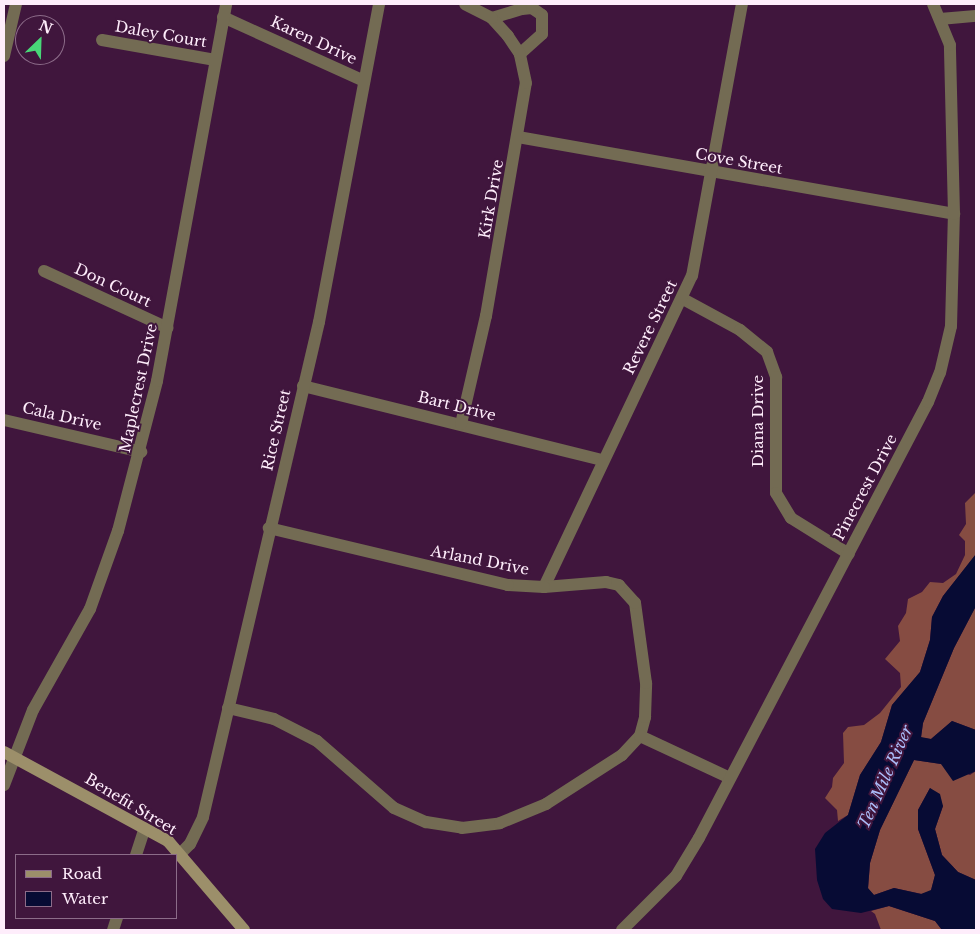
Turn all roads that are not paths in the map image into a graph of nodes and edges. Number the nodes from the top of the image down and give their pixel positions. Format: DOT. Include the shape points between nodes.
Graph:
graph roads {
  1 [pos="16,4"];
  2 [pos="226,4"];
  3 [pos="379,4"];
  4 [pos="464,4"];
  5 [pos="742,4"];
  6 [pos="933,4"];
  7 [pos="976,16"];
  8 [pos="223,17"];
  9 [pos="492,18"];
  10 [pos="940,19"];
  11 [pos="102,40"];
  12 [pos="520,54"];
  13 [pos="4,56"];
  14 [pos="215,60"];
  15 [pos="364,81"];
  16 [pos="518,137"];
  17 [pos="712,173"];
  18 [pos="954,214"];
  19 [pos="44,271"];
  20 [pos="683,299"];
  21 [pos="168,328"];
  22 [pos="303,386"];
  23 [pos="4,420"];
  24 [pos="461,424"];
  25 [pos="141,452"];
  26 [pos="603,460"];
  27 [pos="269,528"];
  28 [pos="848,554"];
  29 [pos="544,587"];
  30 [pos="228,708"];
  31 [pos="640,736"];
  32 [pos="8,754"];
  33 [pos="730,778"];
  34 [pos="4,784"];
  35 [pos="145,828"];
  36 [pos="136,854"];
  37 [pos="180,854"];
  38 [pos="244,930"];
  39 [pos="622,930"];
  1 -- 13 [label="street"];
  2 -- 8 [label="street, Maplecrest Drive"];
  3 -- 15 [label="street, Rice Street"];
  4 -- 9 [label="street, Kirk Drive"];
  5 -- 17 [label="street, Revere Street"];
  6 -- 10 [label="street, Pinecrest Drive"];
  7 -- 10 [label="street"];
  8 -- 14 [label="street, Maplecrest Drive"];
  8 -- 15 [label="street, Karen Drive"];
  9 -- 12 [label="street, Kirk Drive"];
  9 -- 12 [label="street" via="532,8 542,16 542,34"];
  10 -- 18 [label="street, Pinecrest Drive" via="950,44"];
  11 -- 14 [label="street, Daley Court"];
  12 -- 16 [label="street, Kirk Drive" via="526,83"];
  14 -- 21 [label="street, Maplecrest Drive"];
  15 -- 22 [label="street, Rice Street" via="334,251"];
  16 -- 17 [label="street, Cove Street"];
  16 -- 24 [label="street, Kirk Drive" via="486,316"];
  17 -- 18 [label="street, Cove Street"];
  17 -- 20 [label="street, Revere Street" via="692,276"];
  18 -- 28 [label="street, Pinecrest Drive" via="951,326 940,373"];
  19 -- 21 [label="street, Don Court"];
  20 -- 26 [label="street, Revere Street"];
  20 -- 28 [label="street, Diana Drive" via="740,330 767,352 776,377 775,482 779,500 791,518"];
  21 -- 25 [label="street, Maplecrest Drive"];
  22 -- 24 [label="street, Bart Drive"];
  22 -- 27 [label="street, Rice Street"];
  23 -- 25 [label="street, Cala Drive"];
  24 -- 26 [label="street, Bart Drive"];
  25 -- 32 [label="street, Maplecrest Drive" via="118,532 90,609"];
  26 -- 29 [label="street, Revere Street"];
  27 -- 29 [label="street, Arland Drive" via="508,586"];
  27 -- 30 [label="street, Rice Street"];
  28 -- 33 [label="street, Pinecrest Drive"];
  29 -- 31 [label="street, Arland Drive" via="606,582 619,585 630,594 635,603 646,683 647,700"];
  30 -- 31 [label="street" via="274,719 316,741 394,808 426,822 462,828 500,823 525,815 622,755"];
  30 -- 37 [label="street, Rice Street" via="199,828"];
  31 -- 33 [label="street"];
  32 -- 34 [label="street, Maplecrest Drive"];
  32 -- 35 [label="street, Benefit Street"];
  33 -- 39 [label="street, Pinecrest Drive" via="676,876"];
  35 -- 36 [label="street"];
  35 -- 37 [label="street, Benefit Street" via="168,841"];
  37 -- 38 [label="street, Benefit Street"];
}
